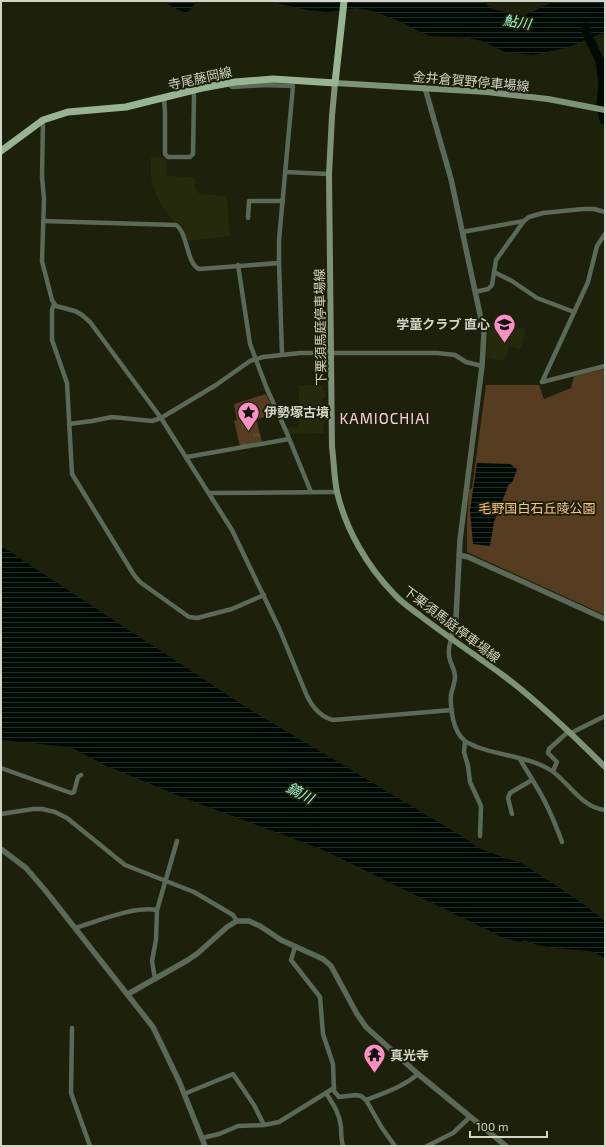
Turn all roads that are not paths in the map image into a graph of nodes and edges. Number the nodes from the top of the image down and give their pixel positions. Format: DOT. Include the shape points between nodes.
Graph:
graph roads {
  1 [pos="344,1"];
  2 [pos="229,83"];
  3 [pos="335,83"];
  4 [pos="425,88"];
  5 [pos="193,90"];
  6 [pos="164,98"];
  7 [pos="605,110"];
  8 [pos="43,120"];
  9 [pos="1,151"];
  10 [pos="286,172"];
  11 [pos="329,174"];
  12 [pos="283,201"];
  13 [pos="605,212"];
  14 [pos="248,218"];
  15 [pos="43,221"];
  16 [pos="524,222"];
  17 [pos="462,232"];
  18 [pos="605,234"];
  19 [pos="279,263"];
  20 [pos="238,265"];
  21 [pos="494,272"];
  22 [pos="475,292"];
  23 [pos="54,304"];
  24 [pos="574,312"];
  25 [pos="332,352"];
  26 [pos="282,354"];
  27 [pos="256,359"];
  28 [pos="482,366"];
  29 [pos="605,366"];
  30 [pos="161,418"];
  31 [pos="69,424"];
  32 [pos="289,439"];
  33 [pos="187,458"];
  34 [pos="311,492"];
  35 [pos="337,492"];
  36 [pos="209,493"];
  37 [pos="459,555"];
  38 [pos="264,595"];
  39 [pos="605,620"];
  40 [pos="451,639"];
  41 [pos="452,710"];
  42 [pos="605,716"];
  43 [pos="570,732"];
  44 [pos="465,742"];
  45 [pos="520,759"];
  46 [pos="605,767"];
  47 [pos="1,768"];
  48 [pos="553,771"];
  49 [pos="81,775"];
  50 [pos="532,780"];
  51 [pos="605,810"];
  52 [pos="1,814"];
  53 [pos="512,814"];
  54 [pos="480,836"];
  55 [pos="177,841"];
  56 [pos="562,842"];
  57 [pos="1,849"];
  58 [pos="165,881"];
  59 [pos="157,910"];
  60 [pos="237,921"];
  61 [pos="75,928"];
  62 [pos="295,947"];
  63 [pos="155,979"];
  64 [pos="128,994"];
  65 [pos="72,1028"];
  66 [pos="418,1074"];
  67 [pos="334,1088"];
  68 [pos="326,1093"];
  69 [pos="184,1094"];
  70 [pos="366,1100"];
  71 [pos="470,1117"];
  72 [pos="264,1125"];
  73 [pos="202,1138"];
  74 [pos="90,1146"];
  75 [pos="205,1146"];
  76 [pos="343,1146"];
  77 [pos="395,1146"];
  78 [pos="427,1146"];
  79 [pos="506,1146"];
  1 -- 3 [label="main road"];
  2 -- 3 [label="main road, 寺尾藤岡線" via="273,80"];
  2 -- 5 [label="main road, 寺尾藤岡線"];
  2 -- 10 [label="street" via="232,87 292,86"];
  3 -- 4 [label="main road, 金井倉賀野停車場線"];
  3 -- 11 [label="main road, 下栗須馬庭停車場線"];
  4 -- 7 [label="main road, 金井倉賀野停車場線" via="548,99"];
  4 -- 17 [label="street" via="451,179"];
  5 -- 6 [label="main road, 寺尾藤岡線"];
  5 -- 6 [label="street" via="193,154 190,157 165,154"];
  6 -- 8 [label="main road, 寺尾藤岡線" via="126,107 68,112"];
  8 -- 9 [label="main road, 寺尾藤岡線"];
  8 -- 15 [label="street"];
  10 -- 11 [label="street"];
  10 -- 12 [label="street"];
  11 -- 25 [label="main road, 下栗須馬庭停車場線"];
  12 -- 14 [label="street" via="248,201"];
  12 -- 19 [label="street"];
  13 -- 16 [label="street" via="594,209 543,213 536,214"];
  15 -- 20 [label="street" via="176,225 181,230 196,268"];
  15 -- 23 [label="street" via="42,261"];
  16 -- 17 [label="street"];
  16 -- 21 [label="street" via="500,253"];
  17 -- 22 [label="street"];
  18 -- 24 [label="street" via="598,246 588,282"];
  19 -- 20 [label="street"];
  19 -- 26 [label="street"];
  20 -- 27 [label="street" via="249,341"];
  21 -- 22 [label="street" via="492,285 488,289"];
  21 -- 24 [label="street" via="537,298"];
  22 -- 28 [label="street" via="484,333"];
  23 -- 30 [label="street" via="75,311 90,322"];
  23 -- 31 [label="street" via="52,340 67,383"];
  24 -- 29 [label="street" via="542,382"];
  25 -- 26 [label="street"];
  25 -- 28 [label="street" via="437,353 455,355 466,362"];
  25 -- 35 [label="main road, 下栗須馬庭停車場線" via="332,447"];
  26 -- 27 [label="street"];
  27 -- 30 [label="street"];
  27 -- 32 [label="street"];
  28 -- 37 [label="street"];
  30 -- 31 [label="street" via="152,421 112,417"];
  30 -- 33 [label="street"];
  31 -- 38 [label="street" via="74,478 140,582 193,618 232,610"];
  32 -- 33 [label="street"];
  32 -- 34 [label="street"];
  33 -- 36 [label="street"];
  34 -- 35 [label="street"];
  34 -- 36 [label="street"];
  35 -- 40 [label="main road, 下栗須馬庭停車場線" via="351,533 377,575 395,595"];
  36 -- 38 [label="street" via="232,530"];
  37 -- 39 [label="street"];
  37 -- 40 [label="street" via="456,618"];
  38 -- 41 [label="street" via="307,696 313,706 327,718 333,720"];
  40 -- 41 [label="street" via="448,654 455,671 451,694"];
  40 -- 43 [label="main road, 下栗須馬庭停車場線" via="513,683"];
  41 -- 44 [label="street" via="456,731"];
  42 -- 43 [label="street"];
  43 -- 46 [label="main road, 下栗須馬庭停車場線"];
  43 -- 48 [label="street" via="549,749 548,753 556,762"];
  44 -- 45 [label="street"];
  44 -- 54 [label="street" via="464,752 470,782 481,806"];
  45 -- 48 [label="street"];
  45 -- 50 [label="street"];
  47 -- 49 [label="street" via="71,793 74,792 78,777"];
  48 -- 51 [label="street" via="591,805"];
  50 -- 53 [label="street" via="510,793 508,798"];
  50 -- 56 [label="street"];
  52 -- 58 [label="street" via="33,809 55,812 67,818 125,865"];
  55 -- 58 [label="street"];
  57 -- 61 [label="street" via="26,868"];
  58 -- 59 [label="street"];
  58 -- 60 [label="street" via="213,902 233,914"];
  59 -- 61 [label="street" via="146,908"];
  59 -- 63 [label="street" via="152,960"];
  60 -- 62 [label="street" via="248,921 260,926"];
  60 -- 63 [label="street" via="198,953"];
  61 -- 64 [label="street"];
  62 -- 66 [label="street" via="323,959 331,966 366,1027"];
  62 -- 67 [label="street" via="291,960 320,997 323,1034 333,1064"];
  63 -- 64 [label="street"];
  64 -- 69 [label="street" via="153,1027"];
  65 -- 74 [label="street" via="71,1093"];
  66 -- 70 [label="street" via="396,1088"];
  66 -- 71 [label="street"];
  67 -- 68 [label="street"];
  67 -- 70 [label="street" via="339,1097 356,1095"];
  68 -- 72 [label="street" via="279,1122"];
  68 -- 76 [label="street" via="337,1110"];
  69 -- 72 [label="street" via="233,1074"];
  69 -- 73 [label="street"];
  70 -- 77 [label="street"];
  71 -- 78 [label="street" via="453,1133"];
  71 -- 79 [label="street"];
  72 -- 73 [label="street" via="238,1126"];
  73 -- 75 [label="street"];
}
